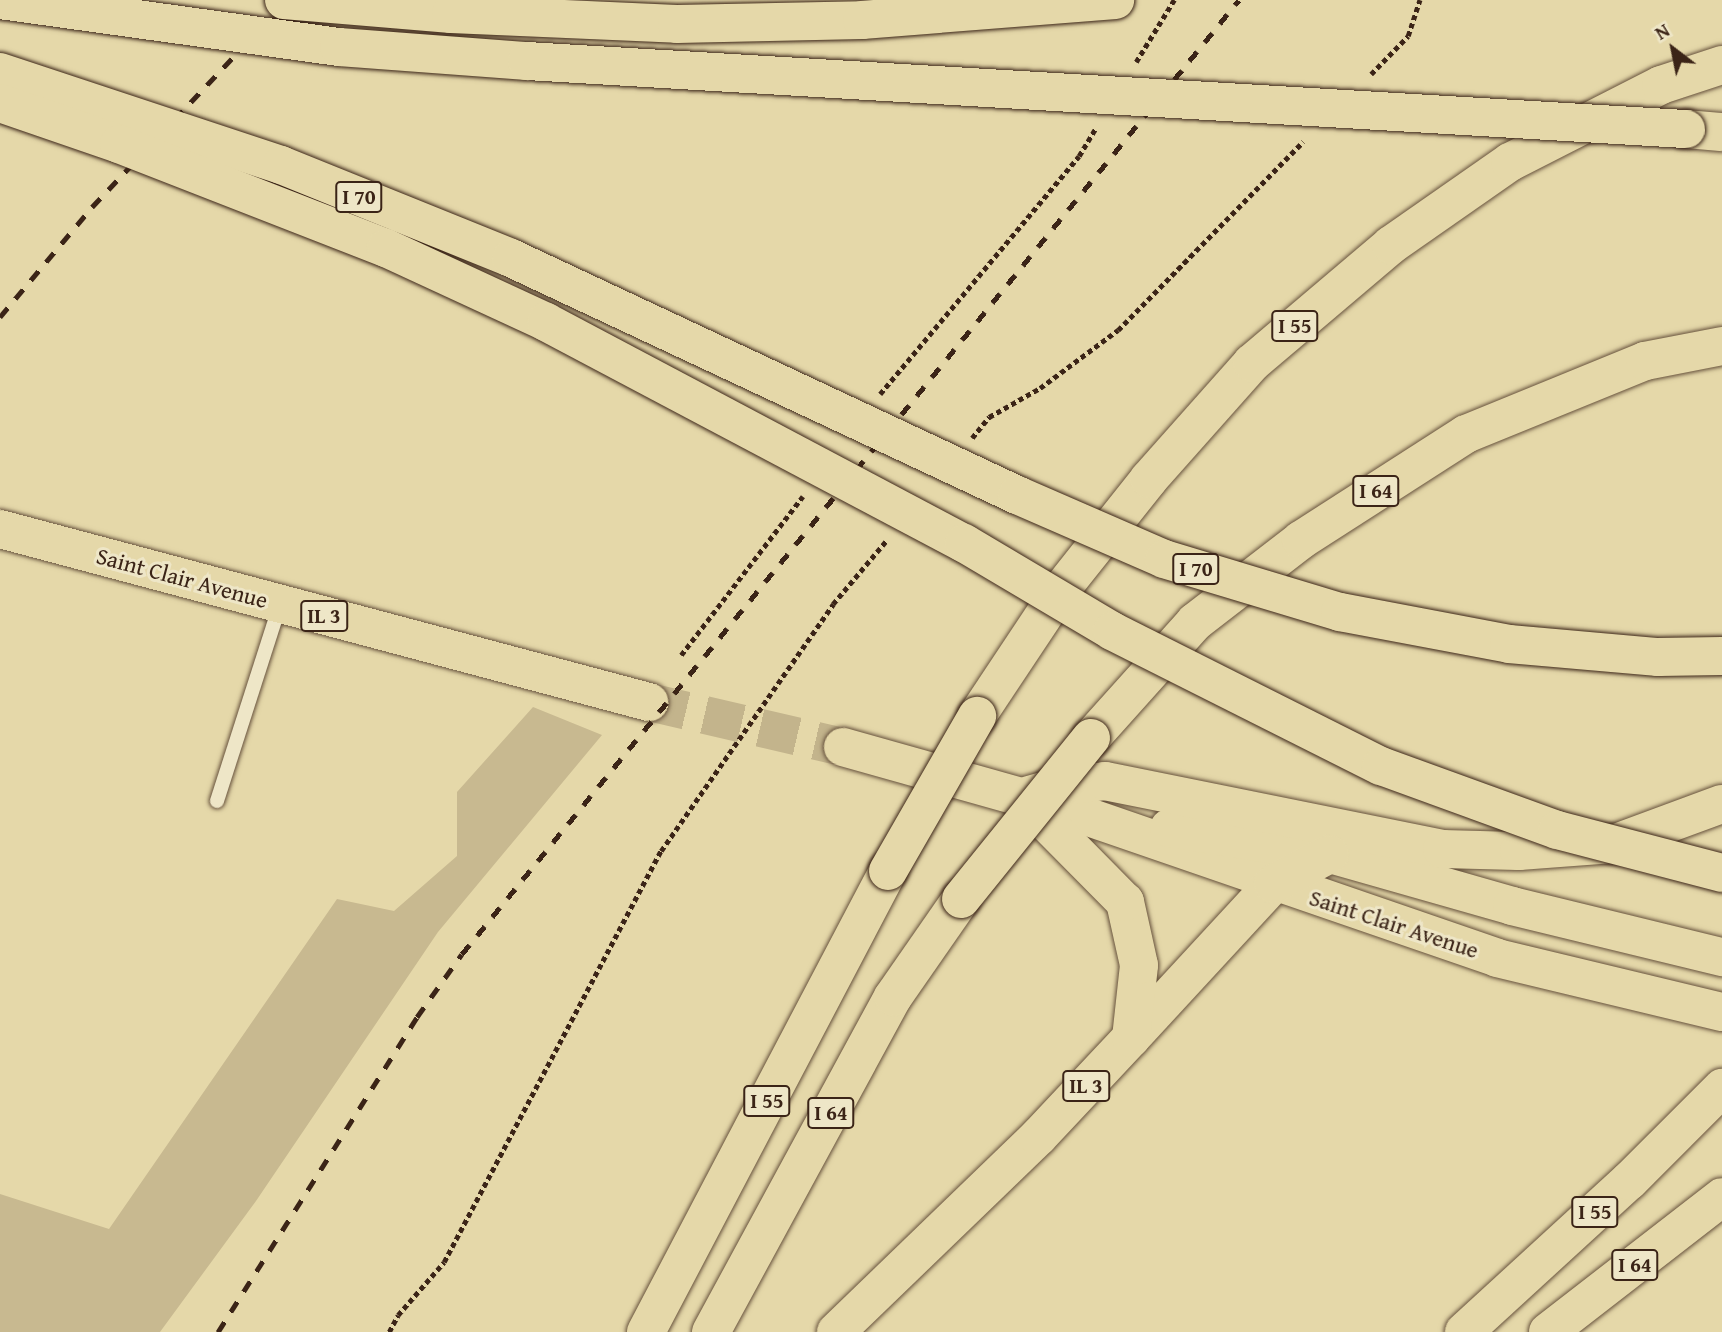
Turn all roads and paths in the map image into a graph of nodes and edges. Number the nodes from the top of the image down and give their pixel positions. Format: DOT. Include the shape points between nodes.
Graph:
graph roads {
  1 [pos="0,0"];
  2 [pos="284,0"];
  3 [pos="1115,0"];
  4 [pos="1174,0"];
  5 [pos="1420,0"];
  6 [pos="1722,65"];
  7 [pos="1133,67"];
  8 [pos="0,72"];
  9 [pos="1369,76"];
  10 [pos="0,103"];
  11 [pos="1099,123"];
  12 [pos="1722,132"];
  13 [pos="1311,135"];
  14 [pos="1722,346"];
  15 [pos="878,398"];
  16 [pos="963,448"];
  17 [pos="812,484"];
  18 [pos="0,529"];
  19 [pos="893,531"];
  20 [pos="281,604"];
  21 [pos="681,655"];
  22 [pos="1722,656"];
  23 [pos="649,702"];
  24 [pos="842,747"];
  25 [pos="1022,797"];
  26 [pos="217,801"];
  27 [pos="1722,804"];
  28 [pos="1073,812"];
  29 [pos="1330,854"];
  30 [pos="1722,873"];
  31 [pos="1273,884"];
  32 [pos="1722,957"];
  33 [pos="1712,1009"];
  34 [pos="1131,1038"];
  35 [pos="1722,1088"];
  36 [pos="1722,1197"];
  37 [pos="389,1332"];
  38 [pos="646,1332"];
  39 [pos="710,1332"];
  40 [pos="836,1332"];
  41 [pos="1464,1332"];
  42 [pos="1548,1332"];
  1 -- 12 [label="main road, bridge" via="339,47"];
  2 -- 3 [label="main road, bridge" via="452,15 677,24 862,20"];
  4 -- 7 [label="path"];
  5 -- 9 [label="path" via="1408,36"];
  6 -- 38 [label="main road, I 55, bridge" via="1661,85 1510,162 1391,245 1252,363 1149,479 1060,591 977,716 888,871"];
  8 -- 22 [label="main road, I 70, bridge" via="281,165 511,258 1164,559 1340,612 1509,644 1658,657"];
  10 -- 30 [label="main road, bridge" via="386,248 546,322 964,543 1172,663 1381,766 1557,830"];
  11 -- 15 [label="path" via="1079,156"];
  13 -- 16 [label="path" via="1118,330 1040,387 989,417"];
  14 -- 39 [label="main road, I 64, bridge" via="1645,361 1466,433 1301,540 1195,622 1091,738 961,899 893,997"];
  17 -- 21 [label="path"];
  18 -- 20 [label="main road, Saint Clair Avenue / IL 3"];
  19 -- 37 [label="path" via="832,604 661,851 444,1262"];
  20 -- 23 [label="main road, Saint Clair Avenue / IL 3"];
  20 -- 26 [label="lane"];
  24 -- 25 [label="main road, Saint Clair Avenue"];
  25 -- 27 [label="main road" via="1060,786 1105,781 1441,849 1518,851 1613,844"];
  25 -- 28 [label="main road, Saint Clair Avenue"];
  25 -- 34 [label="main road" via="1125,902 1139,965"];
  28 -- 29 [label="main road, Saint Clair Avenue"];
  28 -- 31 [label="main road, Saint Clair Avenue"];
  29 -- 31 [label="main road"];
  29 -- 32 [label="main road, Saint Clair Avenue" via="1512,906"];
  31 -- 33 [label="main road, Saint Clair Avenue" via="1497,958"];
  31 -- 34 [label="main road"];
  34 -- 40 [label="main road, IL 3" via="1038,1137"];
  35 -- 41 [label="main road, I 55" via="1629,1181"];
  36 -- 42 [label="main road, I 64"];
}
